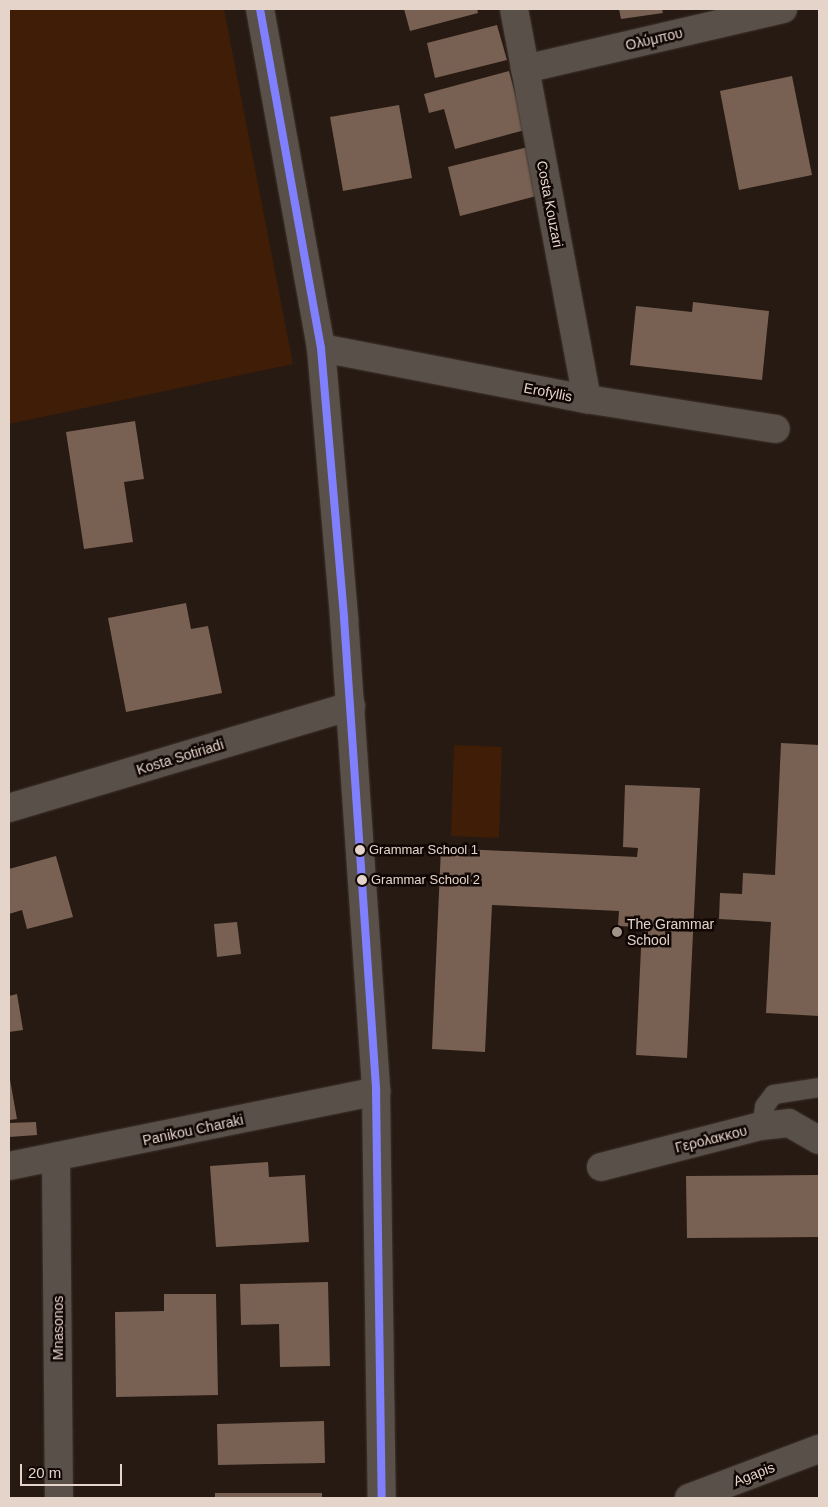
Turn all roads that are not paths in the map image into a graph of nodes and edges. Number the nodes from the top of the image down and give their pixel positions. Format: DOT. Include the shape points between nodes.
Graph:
graph roads {
  1 [pos="260,9"];
  2 [pos="514,9"];
  3 [pos="783,9"];
  4 [pos="525,69"];
  5 [pos="322,348"];
  6 [pos="586,399"];
  7 [pos="776,429"];
  8 [pos="351,706"];
  9 [pos="9,808"];
  10 [pos="819,1088"];
  11 [pos="376,1091"];
  12 [pos="761,1126"];
  13 [pos="819,1140"];
  14 [pos="56,1158"];
  15 [pos="9,1166"];
  16 [pos="601,1167"];
  17 [pos="819,1449"];
  18 [pos="59,1498"];
  19 [pos="382,1498"];
  20 [pos="688,1498"];
  1 -- 5 [label="street"];
  2 -- 4 [label="street, Costa Kouzari"];
  3 -- 4 [label="street, Ολύμπου"];
  4 -- 6 [label="street, Costa Kouzari"];
  5 -- 6 [label="street, Erofyllis"];
  5 -- 8 [label="street"];
  6 -- 7 [label="street, Erofyllis"];
  8 -- 9 [label="street, Kosta Sotiriadi"];
  8 -- 11 [label="street"];
  10 -- 12 [label="lane" via="773,1094 764,1106"];
  11 -- 14 [label="street, Panikou Charaki"];
  11 -- 19 [label="street"];
  12 -- 13 [label="street, Γερολακκου" via="789,1123"];
  12 -- 16 [label="street, Γερολακκου"];
  14 -- 15 [label="street, Panikou Charaki"];
  14 -- 18 [label="street, Mnasonos"];
  17 -- 20 [label="street, Agapis"];
}
